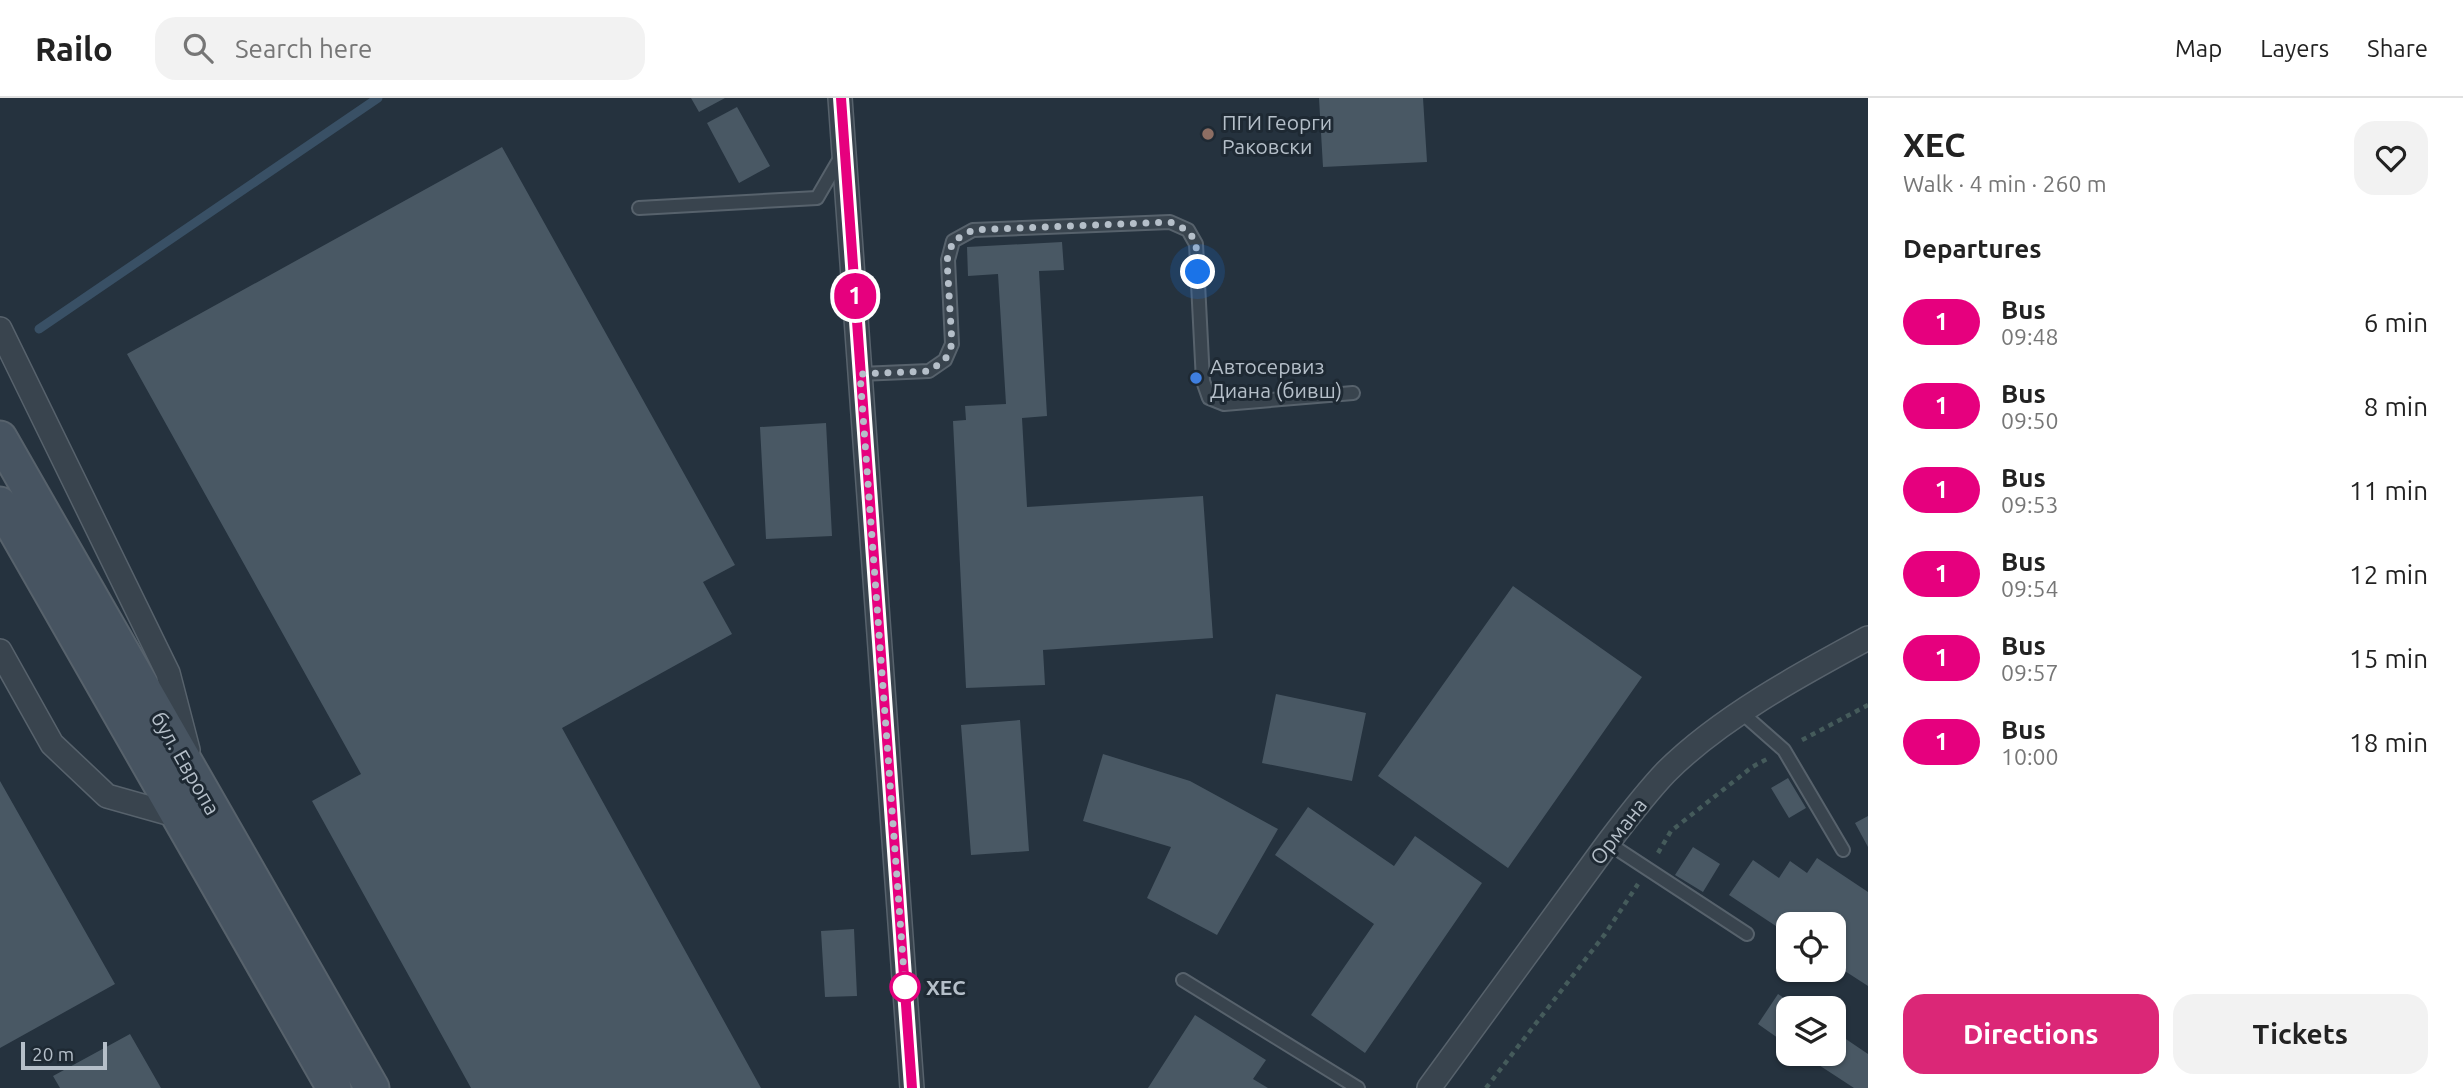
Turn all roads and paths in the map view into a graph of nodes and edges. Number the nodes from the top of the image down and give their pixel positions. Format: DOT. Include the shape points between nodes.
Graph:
graph roads {
  1 [pos="840,98"];
  2 [pos="844,152"];
  3 [pos="639,208"];
  4 [pos="0,329"];
  5 [pos="860,374"];
  6 [pos="1353,393"];
  7 [pos="0,438"];
  8 [pos="0,504"];
  9 [pos="1868,638"];
  10 [pos="0,651"];
  11 [pos="1868,705"];
  12 [pos="1742,713"];
  13 [pos="1784,750"];
  14 [pos="196,779"];
  15 [pos="178,816"];
  16 [pos="1671,831"];
  17 [pos="1608,843"];
  18 [pos="1843,850"];
  19 [pos="1605,934"];
  20 [pos="1747,934"];
  21 [pos="1183,980"];
  22 [pos="334,1088"];
  23 [pos="372,1088"];
  24 [pos="912,1088"];
  25 [pos="1358,1088"];
  26 [pos="1429,1088"];
  27 [pos="1486,1088"];
  1 -- 2 [label="street"];
  2 -- 3 [label="lane" via="817,198"];
  2 -- 5 [label="street"];
  4 -- 14 [label="street" via="168,673"];
  5 -- 6 [label="lane" via="929,371 945,360 952,344 947,260 953,241 973,230 1170,222 1188,230 1196,244 1203,381 1209,398 1224,404"];
  5 -- 24 [label="street"];
  7 -- 14 [label="main road, бул. Европа"];
  8 -- 15 [label="main road, бул. Европа"];
  9 -- 12 [label="street, Ормана"];
  10 -- 15 [label="street" via="52,744 107,796"];
  11 -- 13 [label="path"];
  12 -- 13 [label="lane"];
  12 -- 17 [label="street, Ормана" via="1667,772"];
  13 -- 16 [label="path" via="1752,768"];
  13 -- 18 [label="lane"];
  14 -- 23 [label="main road, бул. Европа"];
  15 -- 22 [label="main road, бул. Европа"];
  17 -- 20 [label="lane"];
  17 -- 26 [label="street, Ормана"];
  19 -- 27 [label="path"];
  21 -- 25 [label="lane"];
}
